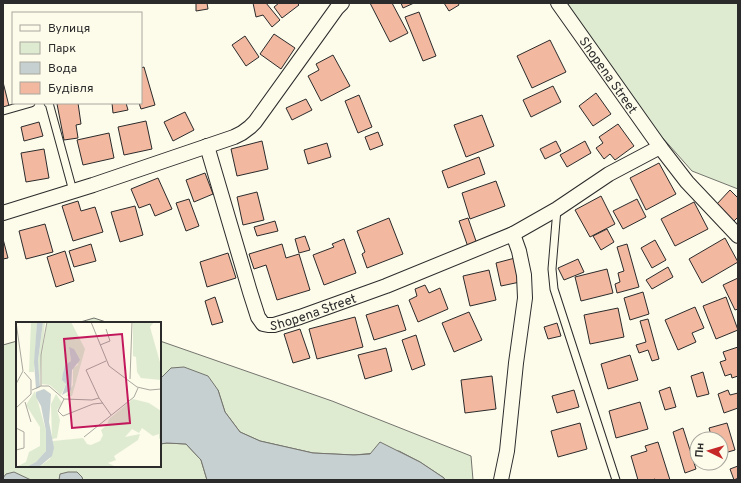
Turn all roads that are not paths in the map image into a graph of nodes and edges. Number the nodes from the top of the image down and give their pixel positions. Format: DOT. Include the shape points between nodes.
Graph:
graph roads {
  1 [pos="342,3"];
  2 [pos="558,3"];
  3 [pos="28,104"];
  4 [pos="49,104"];
  5 [pos="3,111"];
  6 [pos="207,146"];
  7 [pos="660,147"];
  8 [pos="73,191"];
  9 [pos="557,209"];
  10 [pos="3,213"];
  11 [pos="513,234"];
  12 [pos="738,236"];
  13 [pos="501,480"];
  14 [pos="616,480"];
  1 -- 6 [label="street" via="250,128"];
  2 -- 7 [label="street, Shopena Street"];
  3 -- 5 [label="lane"];
  4 -- 8 [label="lane"];
  6 -- 8 [label="street"];
  6 -- 11 [label="street, Shopena Street" via="258,317 268,326 386,286"];
  7 -- 9 [label="street, Shopena Street" via="608,174"];
  7 -- 12 [label="street, Shopena Street" via="687,182"];
  8 -- 10 [label="street"];
  9 -- 11 [label="street, Shopena Street"];
  9 -- 14 [label="lane" via="552,269 554,288"];
  11 -- 13 [label="street" via="524,275 525,298 507,451"];
}
